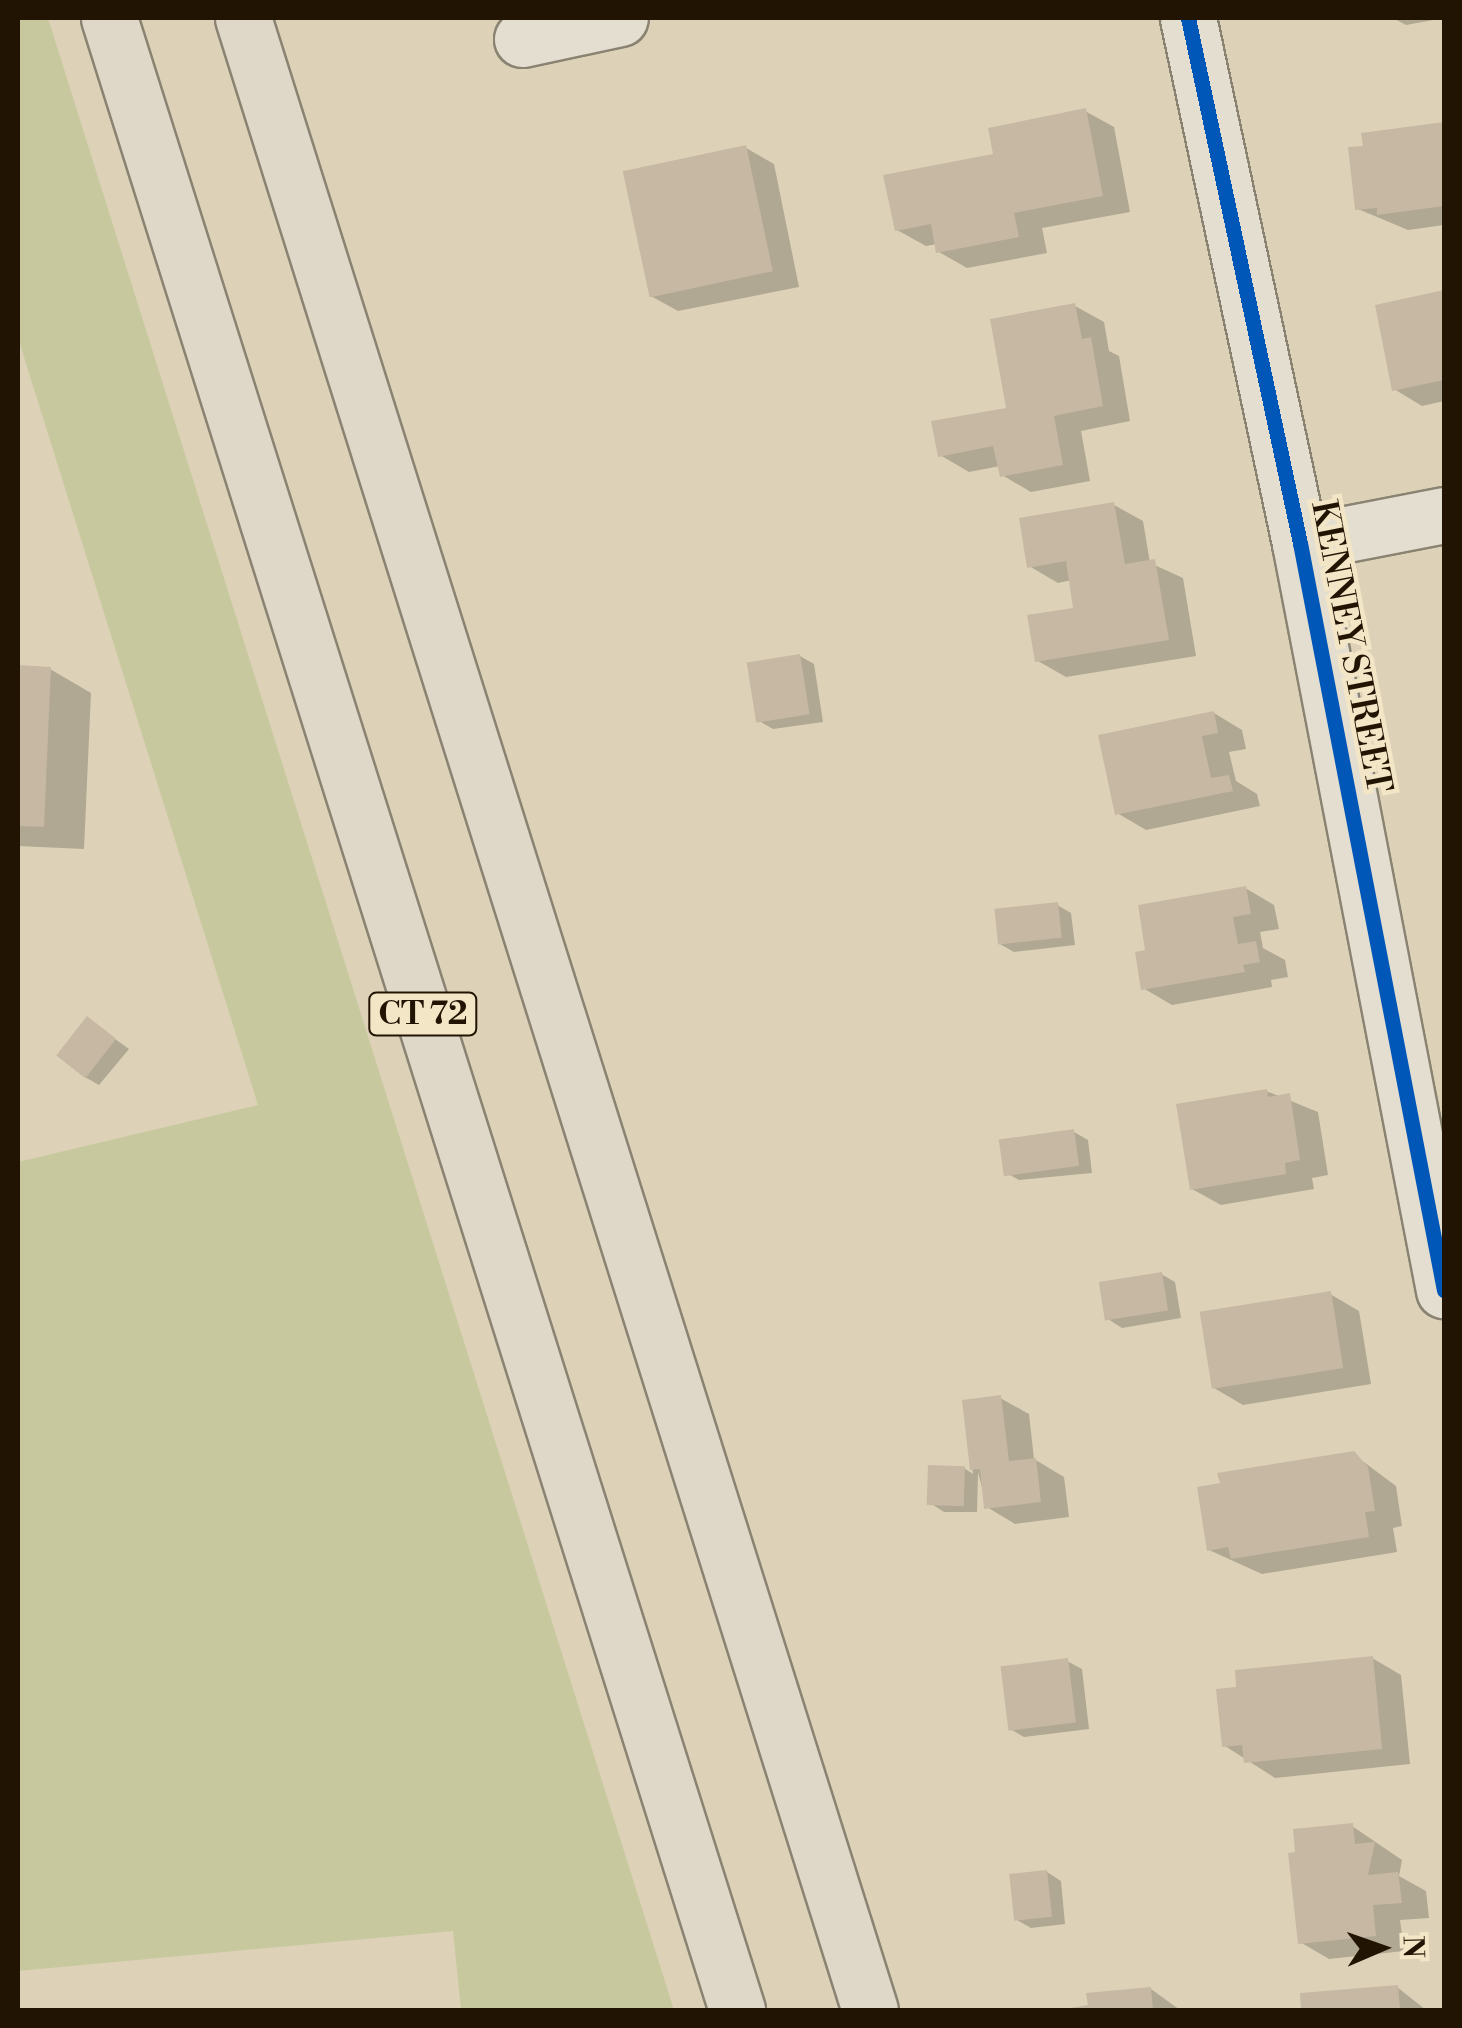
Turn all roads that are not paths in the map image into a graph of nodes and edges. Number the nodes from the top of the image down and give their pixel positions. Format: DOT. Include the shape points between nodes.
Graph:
graph roads {
  1 [pos="109,18"];
  2 [pos="243,18"];
  3 [pos="620,18"];
  4 [pos="1188,18"];
  5 [pos="522,38"];
  6 [pos="1444,515"];
  7 [pos="1300,543"];
  8 [pos="1444,1290"];
  9 [pos="737,2010"];
  10 [pos="870,2010"];
  1 -- 9 [label="highway, CT 72"];
  2 -- 10 [label="highway"];
  3 -- 5 [label="street"];
  4 -- 7 [label="street, KENNEY STREET"];
  6 -- 7 [label="street"];
  7 -- 8 [label="street, KENNEY STREET"];
}
